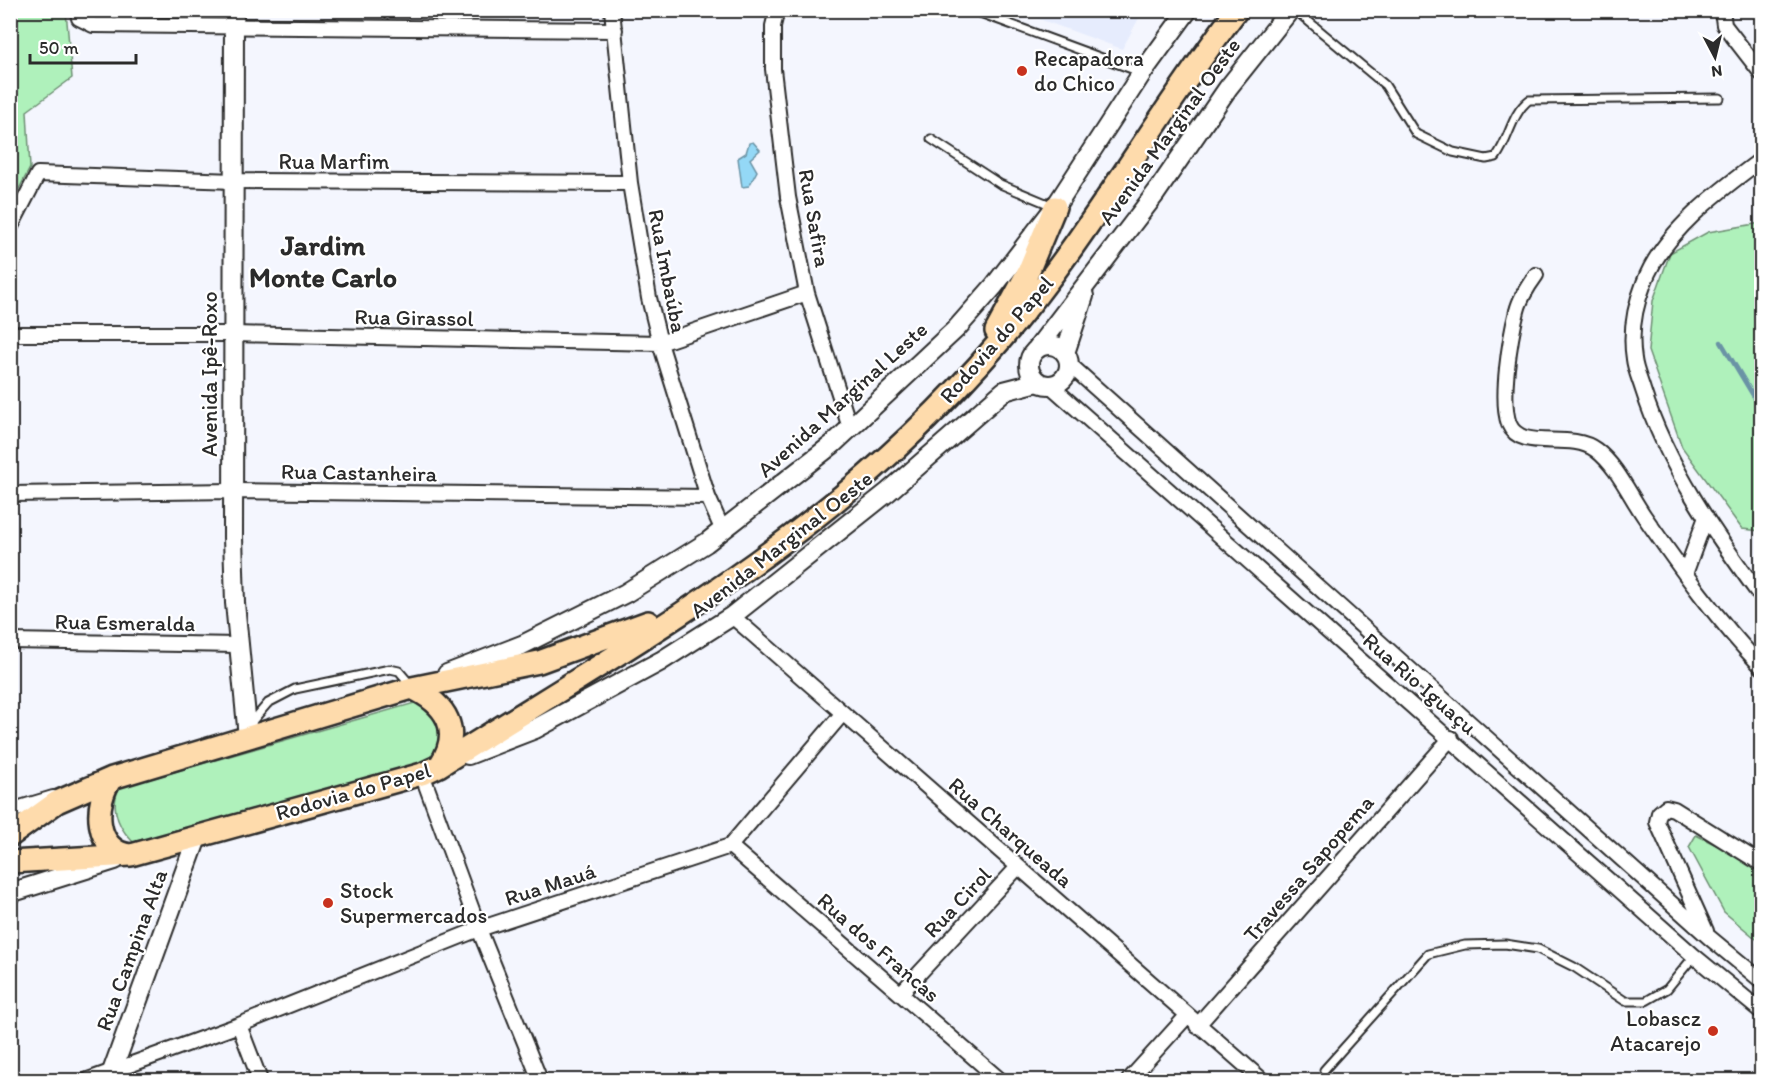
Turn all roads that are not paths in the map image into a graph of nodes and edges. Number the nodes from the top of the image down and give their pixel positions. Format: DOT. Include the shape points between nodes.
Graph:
graph roads {
  1 [pos="78,10"];
  2 [pos="612,10"];
  3 [pos="777,10"];
  4 [pos="972,10"];
  5 [pos="1188,10"];
  6 [pos="1237,10"];
  7 [pos="1290,10"];
  8 [pos="1295,10"];
  9 [pos="1722,10"];
  10 [pos="234,18"];
  11 [pos="615,30"];
  12 [pos="1142,73"];
  13 [pos="1761,74"];
  14 [pos="1720,98"];
  15 [pos="931,139"];
  16 [pos="1761,159"];
  17 [pos="234,181"];
  18 [pos="630,183"];
  19 [pos="1055,207"];
  20 [pos="10,228"];
  21 [pos="1536,275"];
  22 [pos="1090,280"];
  23 [pos="807,293"];
  24 [pos="10,334"];
  25 [pos="232,334"];
  26 [pos="660,343"];
  27 [pos="1036,350"];
  28 [pos="1067,358"];
  29 [pos="976,367"];
  30 [pos="1044,384"];
  31 [pos="850,428"];
  32 [pos="234,491"];
  33 [pos="10,494"];
  34 [pos="708,497"];
  35 [pos="1706,517"];
  36 [pos="723,531"];
  37 [pos="1685,574"];
  38 [pos="1761,598"];
  39 [pos="690,606"];
  40 [pos="732,616"];
  41 [pos="10,641"];
  42 [pos="238,645"];
  43 [pos="1761,667"];
  44 [pos="412,688"];
  45 [pos="843,713"];
  46 [pos="248,732"];
  47 [pos="1451,738"];
  48 [pos="430,770"];
  49 [pos="112,778"];
  50 [pos="10,812"];
  51 [pos="198,835"];
  52 [pos="10,836"];
  53 [pos="730,846"];
  54 [pos="131,855"];
  55 [pos="10,862"];
  56 [pos="1761,864"];
  57 [pos="1018,867"];
  58 [pos="10,893"];
  59 [pos="479,929"];
  60 [pos="1710,938"];
  61 [pos="1695,956"];
  62 [pos="1761,981"];
  63 [pos="901,993"];
  64 [pos="1761,1012"];
  65 [pos="1192,1021"];
  66 [pos="240,1025"];
  67 [pos="1324,1070"];
  68 [pos="111,1076"];
  69 [pos="88,1080"];
  70 [pos="260,1080"];
  71 [pos="540,1080"];
  72 [pos="1000,1080"];
  73 [pos="1129,1080"];
  74 [pos="1262,1080"];
  1 -- 10 [label="street" via="79,18 93,25"];
  2 -- 11 [label="street, Rua Imbaúba"];
  3 -- 23 [label="street, Rua Safira" via="772,47 778,122"];
  4 -- 12 [label="lane"];
  5 -- 12 [label="main road, Avenida Marginal Leste"];
  6 -- 29 [label="main road, Rodovia do Papel" via="1186,77 1041,291"];
  7 -- 22 [label="main road, Avenida Marginal Oeste" via="1247,63"];
  8 -- 14 [label="lane" via="1385,85 1416,134 1440,147 1486,159 1497,156 1504,147 1520,107 1529,100"];
  9 -- 13 [label="street" via="1724,25"];
  10 -- 11 [label="street"];
  10 -- 17 [label="main road, Avenida Ipê-Roxo"];
  11 -- 18 [label="street, Rua Imbaúba"];
  12 -- 19 [label="main road, Avenida Marginal Leste"];
  15 -- 19 [label="lane" via="1017,193"];
  16 -- 35 [label="street" via="1705,204 1670,239 1644,281 1634,319 1634,359 1652,419"];
  17 -- 18 [label="street, Rua Marfim"];
  17 -- 20 [label="street, Rua Marfim" via="38,174"];
  17 -- 25 [label="main road, Avenida Ipê-Roxo"];
  18 -- 26 [label="street, Rua Imbaúba"];
  19 -- 29 [label="main road" via="1028,272"];
  19 -- 31 [label="main road, Avenida Marginal Leste" via="957,328"];
  21 -- 37 [label="street" via="1517,310 1505,406 1510,425 1518,437 1532,441 1576,441 1596,450 1614,468"];
  22 -- 27 [label="main road, Avenida Marginal Oeste"];
  22 -- 28 [label="main road, Avenida Marginal Oeste"];
  23 -- 26 [label="street, Rua Girassol"];
  23 -- 31 [label="street, Rua Safira"];
  24 -- 25 [label="street, Rua Girassol"];
  25 -- 26 [label="street, Rua Girassol"];
  25 -- 32 [label="main road, Avenida Ipê-Roxo"];
  26 -- 34 [label="street, Rua Imbaúba"];
  27 -- 28 [label="main road" via="1054,346"];
  27 -- 30 [label="main road" via="1029,366"];
  28 -- 30 [label="main road, Avenida Marginal Oeste" via="1062,381"];
  28 -- 60 [label="street, Rua Rio Iguaçu"];
  29 -- 39 [label="main road, Rodovia do Papel" via="937,408 818,516"];
  30 -- 40 [label="main road, Avenida Marginal Oeste" via="1004,391 888,492"];
  30 -- 47 [label="street, Rua Rio Iguaçu"];
  31 -- 36 [label="main road, Avenida Marginal Leste"];
  32 -- 33 [label="street, Rua Castanheira"];
  32 -- 34 [label="street, Rua Castanheira"];
  32 -- 42 [label="main road, Avenida Ipê-Roxo"];
  34 -- 36 [label="street, Rua Imbaúba"];
  35 -- 37 [label="street"];
  35 -- 38 [label="street"];
  36 -- 44 [label="main road, Avenida Marginal Leste" via="626,592 522,645"];
  37 -- 43 [label="street"];
  39 -- 44 [label="main road, Rodovia do Papel" via="539,662"];
  39 -- 48 [label="main road, Rodovia do Papel"];
  40 -- 45 [label="street, Rua Charqueada"];
  40 -- 48 [label="main road, Avenida Marginal Oeste" via="661,661 535,729"];
  41 -- 42 [label="street, Rua Esmeralda"];
  42 -- 46 [label="main road, Avenida Ipê-Roxo"];
  44 -- 46 [label="main road, Rodovia do Papel"];
  44 -- 46 [label="lane" via="406,676 390,669 295,688 268,703"];
  44 -- 48 [label="main road" via="438,704 451,728 450,750"];
  45 -- 53 [label="street"];
  45 -- 57 [label="street, Rua Charqueada"];
  46 -- 49 [label="main road, Rodovia do Papel"];
  47 -- 61 [label="street, Rua Rio Iguaçu"];
  47 -- 65 [label="street, Travessa Sapopema"];
  48 -- 51 [label="main road, Rodovia do Papel"];
  48 -- 59 [label="street"];
  49 -- 50 [label="street"];
  49 -- 52 [label="main road, Rodovia do Papel" via="57,802"];
  49 -- 54 [label="main road" via="99,808 103,834 112,847"];
  51 -- 54 [label="main road, Rodovia do Papel"];
  51 -- 68 [label="main road, Rua Campina Alta"];
  53 -- 59 [label="street, Rua Mauá"];
  53 -- 63 [label="street, Rua dos Francas"];
  54 -- 55 [label="main road, Rodovia do Papel"];
  54 -- 58 [label="main road"];
  56 -- 60 [label="street" via="1674,809 1666,807 1659,813 1657,822"];
  57 -- 63 [label="street, Rua Cirol"];
  57 -- 65 [label="street, Rua Charqueada"];
  59 -- 66 [label="street, Rua Mauá"];
  59 -- 71 [label="street"];
  60 -- 62 [label="street, Rua Rio Iguaçu"];
  61 -- 64 [label="street, Rua Rio Iguaçu"];
  61 -- 67 [label="lane" via="1667,989 1646,1001 1625,1001 1574,967 1538,949 1504,944 1465,945 1428,954"];
  63 -- 72 [label="street, Rua dos Francas"];
  65 -- 73 [label="street, Travessa Sapopema"];
  65 -- 74 [label="street, Rua Charqueada"];
  66 -- 68 [label="street, Rua Mauá"];
  66 -- 70 [label="street"];
  68 -- 69 [label="street, Rua Mauá"];
}
